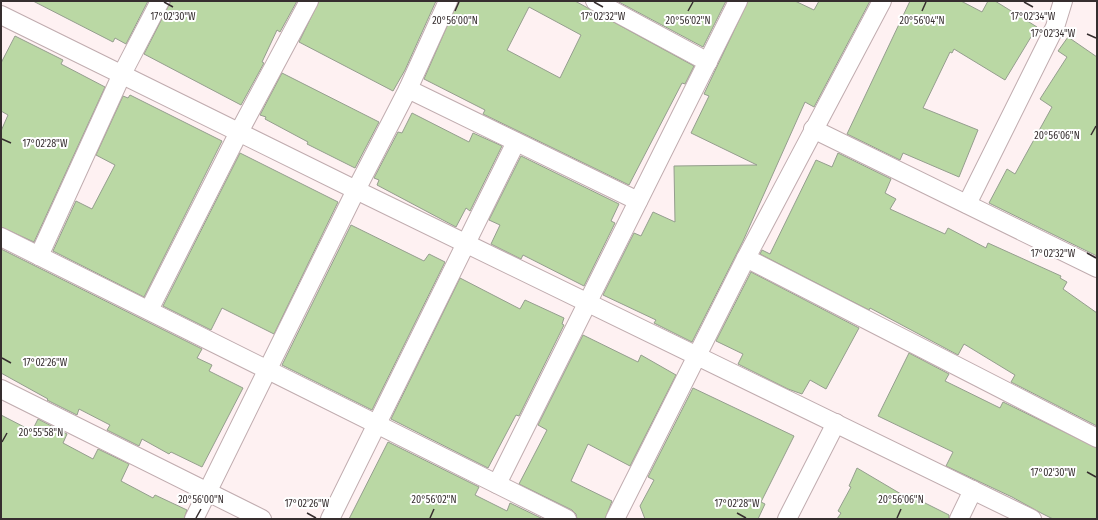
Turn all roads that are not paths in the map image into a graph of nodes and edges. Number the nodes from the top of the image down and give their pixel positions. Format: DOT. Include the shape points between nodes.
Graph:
graph roads {
  1 [pos="160,1"];
  2 [pos="309,1"];
  3 [pos="448,1"];
  4 [pos="595,1"];
  5 [pos="738,1"];
  6 [pos="882,1"];
  7 [pos="1064,1"];
  8 [pos="1,15"];
  9 [pos="708,62"];
  10 [pos="122,74"];
  11 [pos="408,89"];
  12 [pos="813,129"];
  13 [pos="239,132"];
  14 [pos="516,142"];
  15 [pos="356,190"];
  16 [pos="638,201"];
  17 [pos="967,204"];
  18 [pos="1,237"];
  19 [pos="466,244"];
  20 [pos="39,256"];
  21 [pos="746,258"];
  22 [pos="1097,268"];
  23 [pos="588,303"];
  24 [pos="149,310"];
  25 [pos="696,355"];
  26 [pos="269,369"];
  27 [pos="1,389"];
  28 [pos="836,423"];
  29 [pos="377,424"];
  30 [pos="1097,438"];
  31 [pos="497,484"];
  32 [pos="973,490"];
  33 [pos="208,491"];
  34 [pos="194,519"];
  35 [pos="262,519"];
  36 [pos="330,519"];
  37 [pos="567,519"];
  38 [pos="615,519"];
  39 [pos="787,519"];
  40 [pos="959,519"];
  41 [pos="1032,519"];
  1 -- 10 [label="street"];
  2 -- 13 [label="street"];
  3 -- 11 [label="street"];
  4 -- 9 [label="street"];
  5 -- 9 [label="street"];
  6 -- 12 [label="street"];
  7 -- 17 [label="street" via="1055,27"];
  8 -- 10 [label="street"];
  9 -- 16 [label="street"];
  10 -- 13 [label="street"];
  10 -- 20 [label="street"];
  11 -- 14 [label="street"];
  11 -- 15 [label="street"];
  12 -- 17 [label="street"];
  12 -- 21 [label="street"];
  13 -- 15 [label="street"];
  13 -- 24 [label="street"];
  14 -- 16 [label="street"];
  14 -- 19 [label="street"];
  15 -- 19 [label="street"];
  15 -- 26 [label="street"];
  16 -- 23 [label="street"];
  17 -- 22 [label="street"];
  18 -- 20 [label="street"];
  19 -- 23 [label="street"];
  19 -- 29 [label="street"];
  20 -- 24 [label="street"];
  21 -- 25 [label="street"];
  21 -- 30 [label="street"];
  23 -- 25 [label="street"];
  23 -- 31 [label="street"];
  24 -- 26 [label="street"];
  25 -- 28 [label="street"];
  25 -- 38 [label="street"];
  26 -- 29 [label="street"];
  26 -- 33 [label="street"];
  27 -- 33 [label="street"];
  28 -- 32 [label="street"];
  28 -- 39 [label="street"];
  29 -- 31 [label="street"];
  29 -- 36 [label="street"];
  31 -- 37 [label="street"];
  32 -- 40 [label="street"];
  32 -- 41 [label="street"];
  33 -- 34 [label="street"];
  33 -- 35 [label="street"];
}
